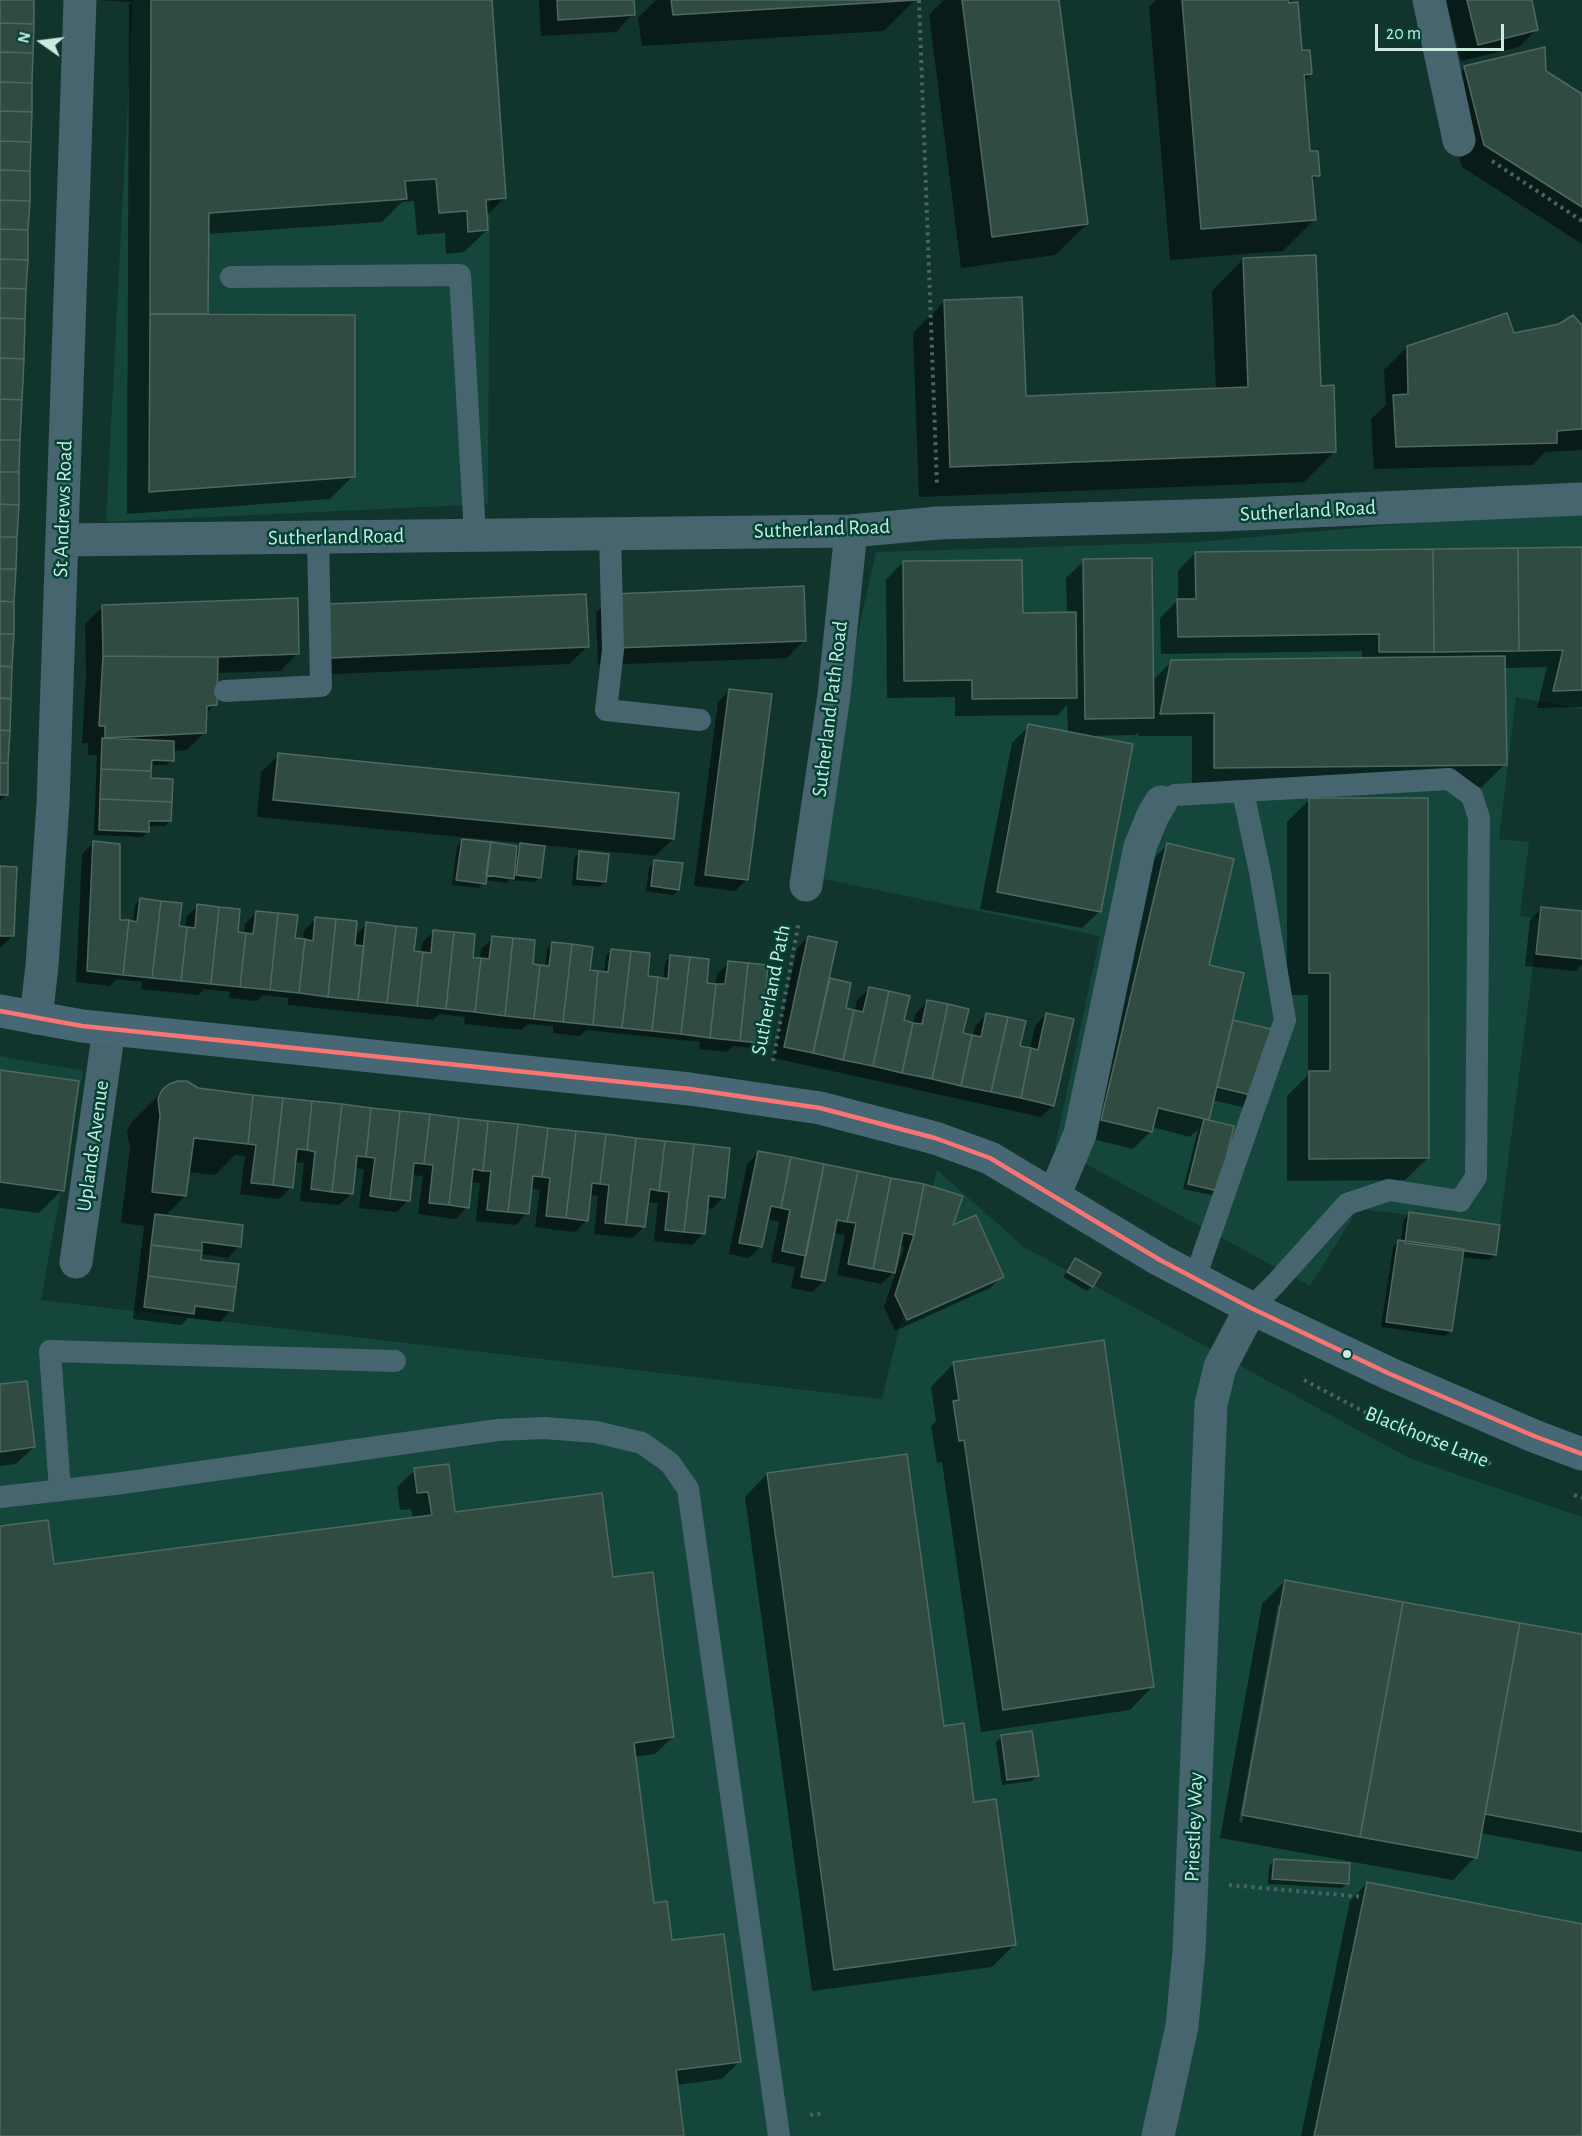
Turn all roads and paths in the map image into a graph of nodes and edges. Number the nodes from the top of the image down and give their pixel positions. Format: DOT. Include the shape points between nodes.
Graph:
graph roads {
  1 [pos="81,0"];
  2 [pos="919,0"];
  3 [pos="1429,0"];
  4 [pos="1459,140"];
  5 [pos="1582,221"];
  6 [pos="231,277"];
  7 [pos="1582,499"];
  8 [pos="938,523"];
  9 [pos="851,531"];
  10 [pos="610,534"];
  11 [pos="475,535"];
  12 [pos="318,537"];
  13 [pos="62,540"];
  14 [pos="225,691"];
  15 [pos="700,720"];
  16 [pos="1243,792"];
  17 [pos="1161,802"];
  18 [pos="806,885"];
  19 [pos="0,1011"];
  20 [pos="36,1018"];
  21 [pos="109,1029"];
  22 [pos="765,1100"];
  23 [pos="1054,1196"];
  24 [pos="76,1262"];
  25 [pos="1195,1278"];
  26 [pos="1251,1308"];
  27 [pos="395,1361"];
  28 [pos="1303,1380"];
  29 [pos="1582,1454"];
  30 [pos="1500,1467"];
  31 [pos="60,1490"];
  32 [pos="0,1497"];
  33 [pos="1192,1882"];
  34 [pos="1364,1897"];
  35 [pos="779,2136"];
  36 [pos="1158,2136"];
  1 -- 13 [label="street, St Andrews Road"];
  2 -- 8 [label="path"];
  3 -- 4 [label="street"];
  4 -- 5 [label="path"];
  6 -- 11 [label="lane" via="460,275"];
  7 -- 8 [label="street, Sutherland Road"];
  8 -- 9 [label="street, Sutherland Road"];
  9 -- 10 [label="street, Sutherland Road"];
  9 -- 18 [label="street, Sutherland Path Road" via="834,695"];
  10 -- 11 [label="street, Sutherland Road"];
  10 -- 15 [label="lane" via="613,650 606,710"];
  11 -- 12 [label="street, Sutherland Road"];
  12 -- 13 [label="street, Sutherland Road"];
  12 -- 14 [label="lane" via="321,686"];
  13 -- 20 [label="street, St Andrews Road" via="53,803"];
  16 -- 17 [label="lane" via="1175,795"];
  16 -- 25 [label="lane" via="1285,1020"];
  16 -- 26 [label="lane" via="1449,778 1472,796 1479,818 1476,1177 1460,1202 1389,1190 1347,1204"];
  17 -- 23 [label="street" via="1140,847 1080,1134"];
  18 -- 22 [label="path, Sutherland Path"];
  19 -- 20 [label="main road, Blackhorse Lane"];
  20 -- 21 [label="main road, Blackhorse Lane"];
  21 -- 22 [label="main road, Blackhorse Lane"];
  21 -- 24 [label="street, Uplands Avenue"];
  22 -- 23 [label="main road, Blackhorse Lane" via="820,1108 935,1138 990,1158"];
  23 -- 25 [label="main road, Blackhorse Lane"];
  25 -- 26 [label="main road, Blackhorse Lane"];
  26 -- 29 [label="main road, Blackhorse Lane" via="1390,1374"];
  26 -- 33 [label="street, Priestley Way" via="1220,1367 1210,1404"];
  27 -- 31 [label="lane" via="50,1352"];
  28 -- 30 [label="path, Blackhorse Lane" via="1395,1428"];
  31 -- 32 [label="lane"];
  31 -- 35 [label="lane" via="498,1430 544,1428 596,1432 642,1443 670,1464 688,1490"];
  33 -- 34 [label="path"];
  33 -- 36 [label="street, Priestley Way" via="1182,2026"];
}
